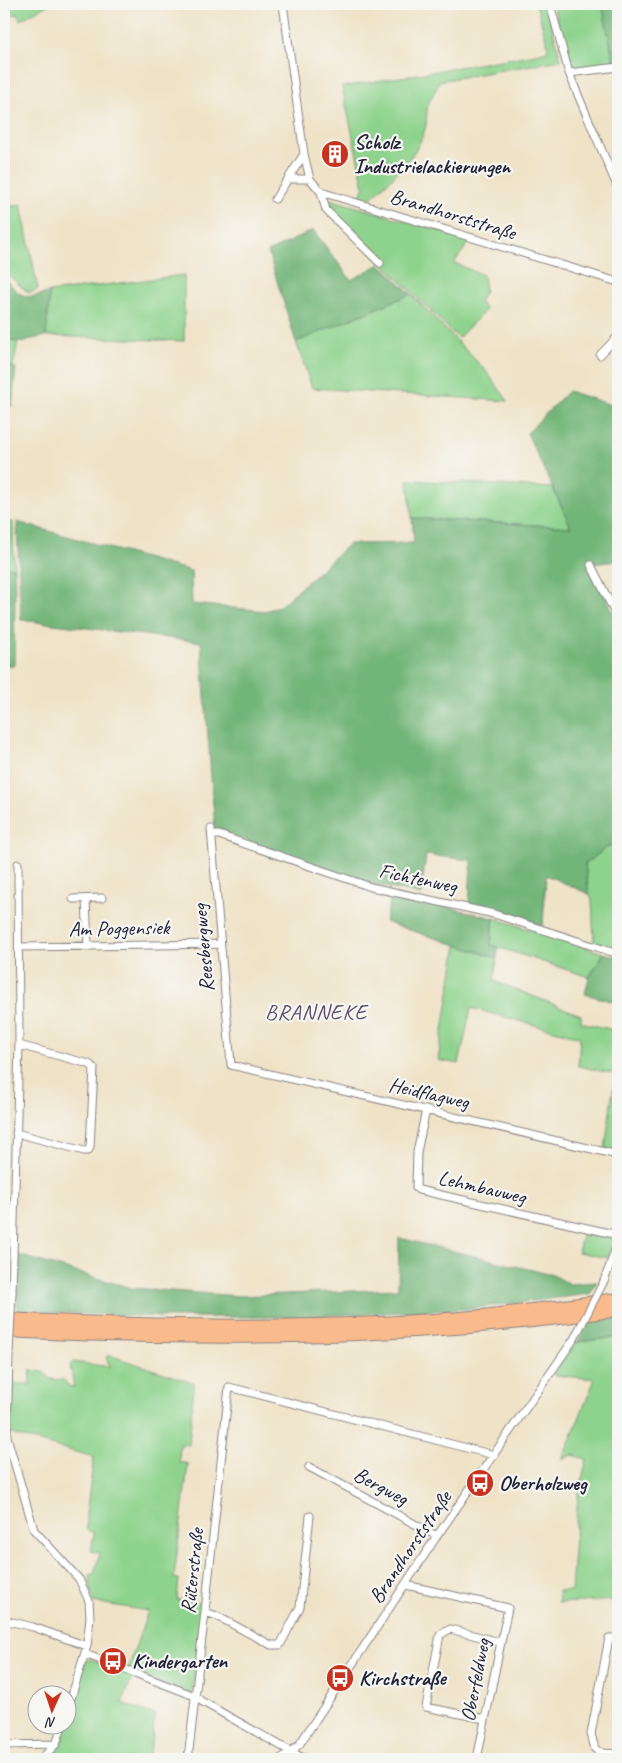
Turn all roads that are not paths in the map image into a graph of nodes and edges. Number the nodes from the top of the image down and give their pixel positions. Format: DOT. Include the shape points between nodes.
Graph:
graph roads {
  1 [pos="283,4"];
  2 [pos="550,4"];
  3 [pos="618,66"];
  4 [pos="569,73"];
  5 [pos="304,154"];
  6 [pos="288,179"];
  7 [pos="310,179"];
  8 [pos="618,188"];
  9 [pos="320,192"];
  10 [pos="275,199"];
  11 [pos="380,263"];
  12 [pos="618,282"];
  13 [pos="618,336"];
  14 [pos="600,354"];
  15 [pos="591,565"];
  16 [pos="618,620"];
  17 [pos="212,832"];
  18 [pos="18,864"];
  19 [pos="86,898"];
  20 [pos="102,898"];
  21 [pos="73,899"];
  22 [pos="220,944"];
  23 [pos="19,947"];
  24 [pos="88,947"];
  25 [pos="618,954"];
  26 [pos="19,1045"];
  27 [pos="231,1065"];
  28 [pos="426,1110"];
  29 [pos="16,1132"];
  30 [pos="618,1156"];
  31 [pos="4,1221"];
  32 [pos="13,1227"];
  33 [pos="618,1236"];
  34 [pos="618,1243"];
  35 [pos="618,1299"];
  36 [pos="618,1310"];
  37 [pos="4,1319"];
  38 [pos="4,1331"];
  39 [pos="5,1436"];
  40 [pos="494,1455"];
  41 [pos="309,1466"];
  42 [pos="310,1516"];
  43 [pos="437,1536"];
  44 [pos="406,1584"];
  45 [pos="205,1612"];
  46 [pos="4,1620"];
  47 [pos="618,1638"];
  48 [pos="500,1642"];
  49 [pos="87,1646"];
  50 [pos="85,1654"];
  51 [pos="75,1686"];
  52 [pos="195,1696"];
  53 [pos="485,1719"];
  54 [pos="59,1736"];
  55 [pos="56,1744"];
  56 [pos="4,1745"];
  57 [pos="290,1752"];
  58 [pos="618,1754"];
  59 [pos="41,1759"];
  60 [pos="188,1759"];
  61 [pos="280,1759"];
  62 [pos="309,1759"];
  63 [pos="477,1759"];
  1 -- 5 [label="street"];
  2 -- 4 [label="street"];
  3 -- 4 [label="street"];
  4 -- 8 [label="street"];
  5 -- 6 [label="street"];
  5 -- 7 [label="street"];
  6 -- 7 [label="street"];
  6 -- 10 [label="street"];
  7 -- 9 [label="street"];
  9 -- 11 [label="street" via="326,210"];
  9 -- 12 [label="street, Brandhorststraße"];
  13 -- 14 [label="street"];
  15 -- 16 [label="street"];
  17 -- 22 [label="street, Reesbergweg"];
  17 -- 25 [label="street, Fichtenweg" via="371,887 494,914"];
  18 -- 23 [label="street"];
  19 -- 20 [label="street"];
  19 -- 21 [label="street"];
  19 -- 24 [label="street"];
  22 -- 24 [label="street, Am Poggensiek"];
  22 -- 27 [label="street, Reesbergweg"];
  23 -- 24 [label="street, Am Poggensiek"];
  23 -- 26 [label="street"];
  26 -- 29 [label="street"];
  26 -- 29 [label="street" via="94,1068 88,1151"];
  27 -- 28 [label="street, Heidflagweg"];
  28 -- 30 [label="street, Heidflagweg"];
  28 -- 33 [label="street, Lehmbauweg" via="417,1152 416,1188 419,1190"];
  29 -- 32 [label="street"];
  31 -- 32 [label="street"];
  32 -- 39 [label="street, bridge"];
  34 -- 40 [label="street, Brandhorststraße, bridge" via="604,1281 574,1339"];
  35 -- 37 [label="highway" via="461,1318 373,1323 160,1325"];
  36 -- 38 [label="highway" via="462,1328 373,1334 216,1336"];
  39 -- 49 [label="street" via="34,1530 79,1579 89,1601"];
  40 -- 43 [label="street, Brandhorststraße"];
  40 -- 45 [label="street, Rüterstraße" via="229,1387"];
  41 -- 43 [label="street, Bergweg"];
  42 -- 45 [label="street" via="300,1607 280,1645 271,1646"];
  43 -- 44 [label="street, Brandhorststraße"];
  44 -- 48 [label="street, Oberfeldweg" via="508,1608"];
  44 -- 57 [label="street, Brandhorststraße" via="299,1745"];
  45 -- 52 [label="street, Rüterstraße"];
  46 -- 49 [label="street"];
  47 -- 58 [label="street" via="609,1638 591,1734 595,1749"];
  48 -- 53 [label="street, Oberfeldweg"];
  48 -- 53 [label="street" via="450,1629 440,1635 426,1707"];
  49 -- 50 [label="street"];
  50 -- 51 [label="street"];
  50 -- 52 [label="street"];
  52 -- 57 [label="street"];
  52 -- 60 [label="street, Rüterstraße"];
  53 -- 63 [label="street, Oberfeldweg"];
  54 -- 55 [label="street"];
  55 -- 56 [label="street"];
  55 -- 59 [label="street"];
  57 -- 61 [label="street, Brandhorststraße"];
  57 -- 62 [label="street"];
}
